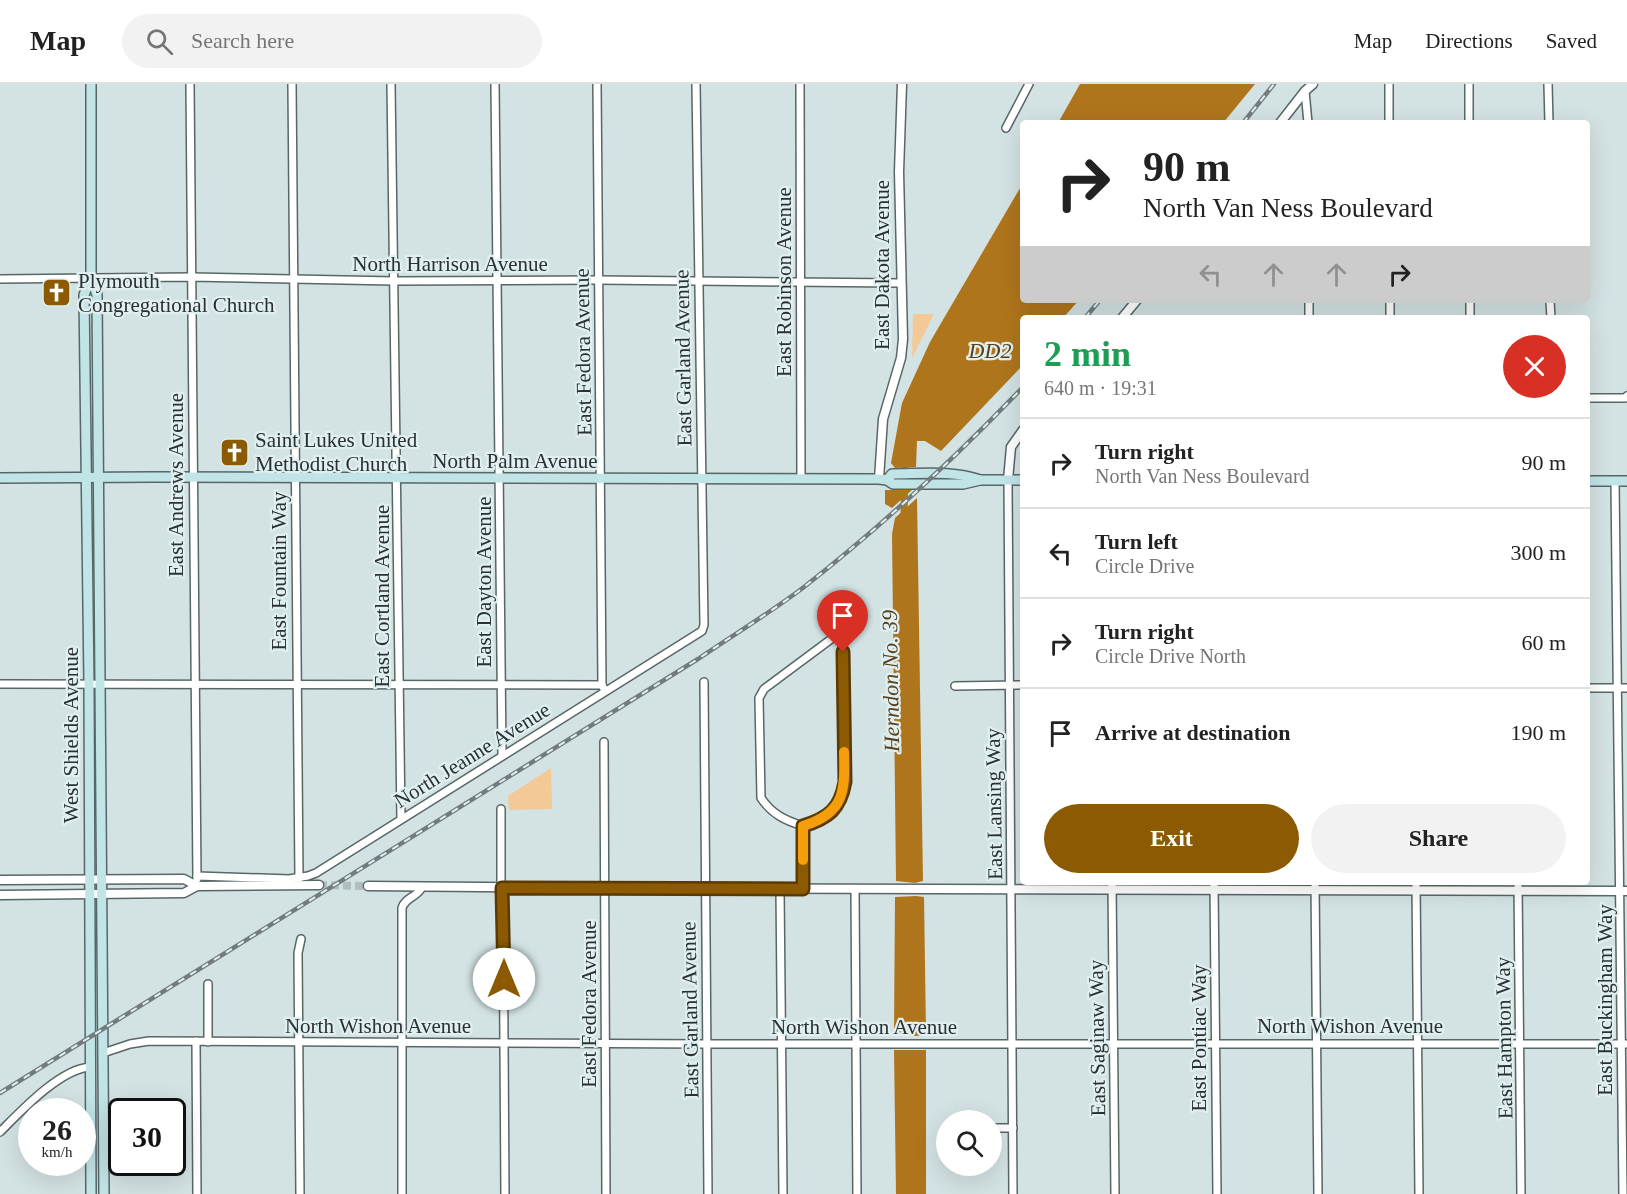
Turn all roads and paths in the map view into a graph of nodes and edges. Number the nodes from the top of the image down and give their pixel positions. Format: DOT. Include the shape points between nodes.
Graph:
graph roads {
  1 [pos="91,84"];
  2 [pos="190,84"];
  3 [pos="292,84"];
  4 [pos="391,84"];
  5 [pos="495,84"];
  6 [pos="597,84"];
  7 [pos="696,84"];
  8 [pos="800,84"];
  9 [pos="902,84"];
  10 [pos="1028,84"];
  11 [pos="1313,84"];
  12 [pos="1389,84"];
  13 [pos="1469,84"];
  14 [pos="1548,84"];
  15 [pos="1305,91"];
  16 [pos="1282,120"];
  17 [pos="1308,120"];
  18 [pos="1389,120"];
  19 [pos="1470,120"];
  20 [pos="1549,120"];
  21 [pos="1006,128"];
  22 [pos="191,277"];
  23 [pos="91,278"];
  24 [pos="0,279"];
  25 [pos="293,279"];
  26 [pos="598,280"];
  27 [pos="394,281"];
  28 [pos="497,281"];
  29 [pos="698,282"];
  30 [pos="801,282"];
  31 [pos="900,283"];
  32 [pos="1134,303"];
  33 [pos="1124,315"];
  34 [pos="1626,397"];
  35 [pos="1590,398"];
  36 [pos="1020,434"];
  37 [pos="86,477"];
  38 [pos="98,477"];
  39 [pos="193,477"];
  40 [pos="0,478"];
  41 [pos="296,478"];
  42 [pos="397,478"];
  43 [pos="499,478"];
  44 [pos="601,479"];
  45 [pos="801,479"];
  46 [pos="888,479"];
  47 [pos="703,480"];
  48 [pos="1008,480"];
  49 [pos="1020,480"];
  50 [pos="1590,481"];
  51 [pos="1615,481"];
  52 [pos="1627,481"];
  53 [pos="702,631"];
  54 [pos="704,682"];
  55 [pos="0,684"];
  56 [pos="89,684"];
  57 [pos="100,684"];
  58 [pos="399,684"];
  59 [pos="501,684"];
  60 [pos="194,685"];
  61 [pos="296,685"];
  62 [pos="1008,685"];
  63 [pos="1020,685"];
  64 [pos="955,686"];
  65 [pos="603,688"];
  66 [pos="1590,688"];
  67 [pos="1618,688"];
  68 [pos="1627,688"];
  69 [pos="604,742"];
  70 [pos="502,755"];
  71 [pos="501,809"];
  72 [pos="401,819"];
  73 [pos="803,826"];
  74 [pos="197,876"];
  75 [pos="299,878"];
  76 [pos="250,879"];
  77 [pos="0,880"];
  78 [pos="89,880"];
  79 [pos="102,880"];
  80 [pos="319,885"];
  81 [pos="197,886"];
  82 [pos="231,886"];
  83 [pos="368,886"];
  84 [pos="1112,886"];
  85 [pos="1214,886"];
  86 [pos="1316,886"];
  87 [pos="1416,886"];
  88 [pos="1518,886"];
  89 [pos="422,887"];
  90 [pos="502,888"];
  91 [pos="605,888"];
  92 [pos="705,888"];
  93 [pos="780,889"];
  94 [pos="803,889"];
  95 [pos="855,889"];
  96 [pos="1011,889"];
  97 [pos="1624,891"];
  98 [pos="0,895"];
  99 [pos="89,895"];
  100 [pos="101,895"];
  101 [pos="301,939"];
  102 [pos="208,984"];
  103 [pos="196,1041"];
  104 [pos="208,1042"];
  105 [pos="1317,1042"];
  106 [pos="1520,1042"];
  107 [pos="298,1043"];
  108 [pos="402,1043"];
  109 [pos="504,1043"];
  110 [pos="855,1043"];
  111 [pos="1012,1043"];
  112 [pos="1215,1043"];
  113 [pos="1418,1043"];
  114 [pos="605,1044"];
  115 [pos="707,1044"];
  116 [pos="782,1044"];
  117 [pos="1114,1044"];
  118 [pos="1624,1044"];
  119 [pos="103,1053"];
  120 [pos="90,1067"];
  121 [pos="1002,1128"];
  122 [pos="1013,1128"];
  123 [pos="0,1132"];
  124 [pos="91,1194"];
  125 [pos="104,1194"];
  126 [pos="197,1194"];
  127 [pos="300,1194"];
  128 [pos="402,1194"];
  129 [pos="505,1194"];
  130 [pos="606,1194"];
  131 [pos="708,1194"];
  132 [pos="783,1194"];
  133 [pos="857,1194"];
  134 [pos="1013,1194"];
  135 [pos="1115,1194"];
  136 [pos="1217,1194"];
  137 [pos="1318,1194"];
  138 [pos="1419,1194"];
  139 [pos="1521,1194"];
  140 [pos="1623,1194"];
  1 -- 23 [label="main road, West Shields Avenue"];
  2 -- 22 [label="street, East Andrews Avenue"];
  3 -- 25 [label="street, East Fountain Way"];
  4 -- 27 [label="street, East Cortland Avenue"];
  5 -- 28 [label="street, East Dayton Avenue"];
  6 -- 26 [label="street, East Fedora Avenue"];
  7 -- 29 [label="street, East Garland Avenue"];
  8 -- 30 [label="street, East Robinson Avenue"];
  9 -- 31 [label="street, East Dakota Avenue"];
  10 -- 21 [label="street"];
  11 -- 15 [label="street"];
  12 -- 18 [label="street"];
  13 -- 19 [label="street"];
  14 -- 20 [label="street"];
  15 -- 16 [label="street"];
  15 -- 17 [label="street"];
  22 -- 23 [label="street, North Harrison Avenue"];
  22 -- 25 [label="street, North Harrison Avenue"];
  22 -- 39 [label="street, East Andrews Avenue"];
  23 -- 24 [label="street, North Harrison Avenue"];
  23 -- 37 [label="main road, West Shields Avenue" via="84,295"];
  23 -- 38 [label="main road, West Shields Avenue" via="97,295"];
  25 -- 27 [label="street, North Harrison Avenue"];
  25 -- 41 [label="street, East Fountain Way"];
  26 -- 28 [label="street, North Harrison Avenue"];
  26 -- 29 [label="street, North Harrison Avenue"];
  26 -- 44 [label="street, East Fedora Avenue"];
  27 -- 28 [label="street, North Harrison Avenue"];
  27 -- 42 [label="street, East Cortland Avenue"];
  28 -- 43 [label="street, East Dayton Avenue"];
  29 -- 30 [label="street, North Harrison Avenue"];
  29 -- 47 [label="street, East Garland Avenue"];
  30 -- 31 [label="street, North Harrison Avenue"];
  30 -- 45 [label="street, East Robinson Avenue"];
  31 -- 46 [label="street, East Dakota Avenue" via="901,358 883,419"];
  32 -- 33 [label="street"];
  34 -- 35 [label="street"];
  36 -- 48 [label="street" via="1011,447"];
  37 -- 38 [label="main road, North Palm Avenue"];
  37 -- 40 [label="main road, North Palm Avenue"];
  37 -- 56 [label="main road, West Shields Avenue"];
  38 -- 39 [label="main road, North Palm Avenue"];
  38 -- 57 [label="main road, West Shields Avenue"];
  39 -- 41 [label="main road, North Palm Avenue"];
  39 -- 60 [label="street, East Andrews Avenue"];
  41 -- 42 [label="main road, North Palm Avenue"];
  41 -- 61 [label="street, East Fountain Way"];
  42 -- 43 [label="main road, North Palm Avenue"];
  42 -- 58 [label="street, East Cortland Avenue"];
  43 -- 44 [label="main road, North Palm Avenue"];
  43 -- 59 [label="street, East Dayton Avenue"];
  44 -- 47 [label="main road, North Palm Avenue"];
  44 -- 65 [label="street, East Fedora Avenue"];
  45 -- 46 [label="main road, North Palm Avenue"];
  45 -- 47 [label="main road, North Palm Avenue"];
  46 -- 48 [label="main road, North Palm Avenue" via="964,474 980,480"];
  47 -- 53 [label="street, East Garland Avenue"];
  48 -- 49 [label="main road, North Palm Avenue"];
  48 -- 62 [label="street, East Lansing Way"];
  50 -- 51 [label="main road"];
  51 -- 52 [label="main road"];
  51 -- 67 [label="street, East Buckingham Way"];
  53 -- 65 [label="street, North Jeanne Avenue" via="653,663"];
  54 -- 92 [label="street, East Garland Avenue"];
  55 -- 56 [label="street"];
  56 -- 57 [label="street"];
  56 -- 78 [label="main road, West Shields Avenue"];
  57 -- 60 [label="street"];
  57 -- 79 [label="main road, West Shields Avenue"];
  58 -- 59 [label="street"];
  58 -- 61 [label="street"];
  58 -- 72 [label="street, East Cortland Avenue"];
  59 -- 65 [label="street"];
  59 -- 70 [label="street, East Dayton Avenue"];
  60 -- 61 [label="street"];
  60 -- 74 [label="street, East Andrews Avenue"];
  61 -- 75 [label="street, East Fountain Way"];
  62 -- 63 [label="street"];
  62 -- 64 [label="street"];
  62 -- 96 [label="street, East Lansing Way"];
  65 -- 70 [label="street, North Jeanne Avenue"];
  66 -- 67 [label="street"];
  67 -- 68 [label="street"];
  67 -- 97 [label="street, East Buckingham Way"];
  69 -- 91 [label="street, East Fedora Avenue"];
  70 -- 72 [label="street, North Jeanne Avenue"];
  71 -- 90 [label="street"];
  72 -- 75 [label="street, North Jeanne Avenue" via="316,873"];
  73 -- 73 [label="street" via="778,817 761,798 759,698 764,688 843,631 842,798 831,813"];
  73 -- 94 [label="street"];
  74 -- 76 [label="street, North Jeanne Avenue"];
  74 -- 81 [label="street, East Andrews Avenue"];
  75 -- 76 [label="street, North Jeanne Avenue"];
  76 -- 82 [label="street, North Jeanne Avenue"];
  77 -- 78 [label="street"];
  78 -- 79 [label="street"];
  78 -- 99 [label="main road, West Shields Avenue"];
  79 -- 81 [label="street" via="184,879"];
  79 -- 100 [label="main road, West Shields Avenue"];
  80 -- 82 [label="street"];
  81 -- 82 [label="street"];
  81 -- 100 [label="street" via="184,893"];
  83 -- 89 [label="street"];
  84 -- 85 [label="street"];
  84 -- 96 [label="street"];
  84 -- 117 [label="street, East Saginaw Way"];
  85 -- 86 [label="street"];
  85 -- 112 [label="street, East Pontiac Way"];
  86 -- 87 [label="street"];
  86 -- 105 [label="street"];
  87 -- 88 [label="street"];
  87 -- 113 [label="street"];
  88 -- 97 [label="street"];
  88 -- 106 [label="street, East Hampton Way"];
  89 -- 90 [label="street"];
  89 -- 108 [label="street" via="402,908"];
  90 -- 91 [label="street"];
  90 -- 109 [label="street"];
  91 -- 92 [label="street"];
  91 -- 114 [label="street, East Fedora Avenue"];
  92 -- 93 [label="street"];
  92 -- 115 [label="street, East Garland Avenue"];
  93 -- 94 [label="street"];
  93 -- 116 [label="street"];
  94 -- 95 [label="street"];
  95 -- 96 [label="street"];
  95 -- 110 [label="street"];
  96 -- 111 [label="street, East Lansing Way"];
  97 -- 118 [label="street, East Buckingham Way"];
  98 -- 99 [label="street"];
  99 -- 100 [label="street"];
  99 -- 120 [label="main road, West Shields Avenue"];
  100 -- 119 [label="main road, West Shields Avenue"];
  101 -- 107 [label="street"];
  102 -- 104 [label="street"];
  103 -- 104 [label="street, North Wishon Avenue"];
  103 -- 119 [label="street, North Wishon Avenue" via="149,1041"];
  103 -- 126 [label="street"];
  104 -- 107 [label="street, North Wishon Avenue"];
  105 -- 112 [label="street, North Wishon Avenue"];
  105 -- 113 [label="street, North Wishon Avenue"];
  105 -- 137 [label="street"];
  106 -- 113 [label="street, North Wishon Avenue"];
  106 -- 118 [label="street, North Wishon Avenue"];
  106 -- 139 [label="street, East Hampton Way"];
  107 -- 108 [label="street, North Wishon Avenue"];
  107 -- 127 [label="street"];
  108 -- 109 [label="street, North Wishon Avenue"];
  108 -- 128 [label="street"];
  109 -- 114 [label="street, North Wishon Avenue"];
  109 -- 129 [label="street"];
  110 -- 111 [label="street, North Wishon Avenue"];
  110 -- 116 [label="street, North Wishon Avenue"];
  110 -- 133 [label="street"];
  111 -- 117 [label="street, North Wishon Avenue"];
  111 -- 122 [label="street, East Lansing Way"];
  112 -- 117 [label="street, North Wishon Avenue"];
  112 -- 136 [label="street, East Pontiac Way"];
  113 -- 138 [label="street"];
  114 -- 115 [label="street, North Wishon Avenue"];
  114 -- 130 [label="street, East Fedora Avenue"];
  115 -- 116 [label="street, North Wishon Avenue"];
  115 -- 131 [label="street, East Garland Avenue"];
  116 -- 132 [label="street"];
  117 -- 135 [label="street, East Saginaw Way"];
  118 -- 140 [label="street, East Buckingham Way"];
  119 -- 125 [label="main road, West Shields Avenue"];
  120 -- 123 [label="street" via="74,1071 43,1091"];
  120 -- 124 [label="main road, West Shields Avenue"];
  121 -- 122 [label="street"];
  122 -- 134 [label="street, East Lansing Way"];
}
